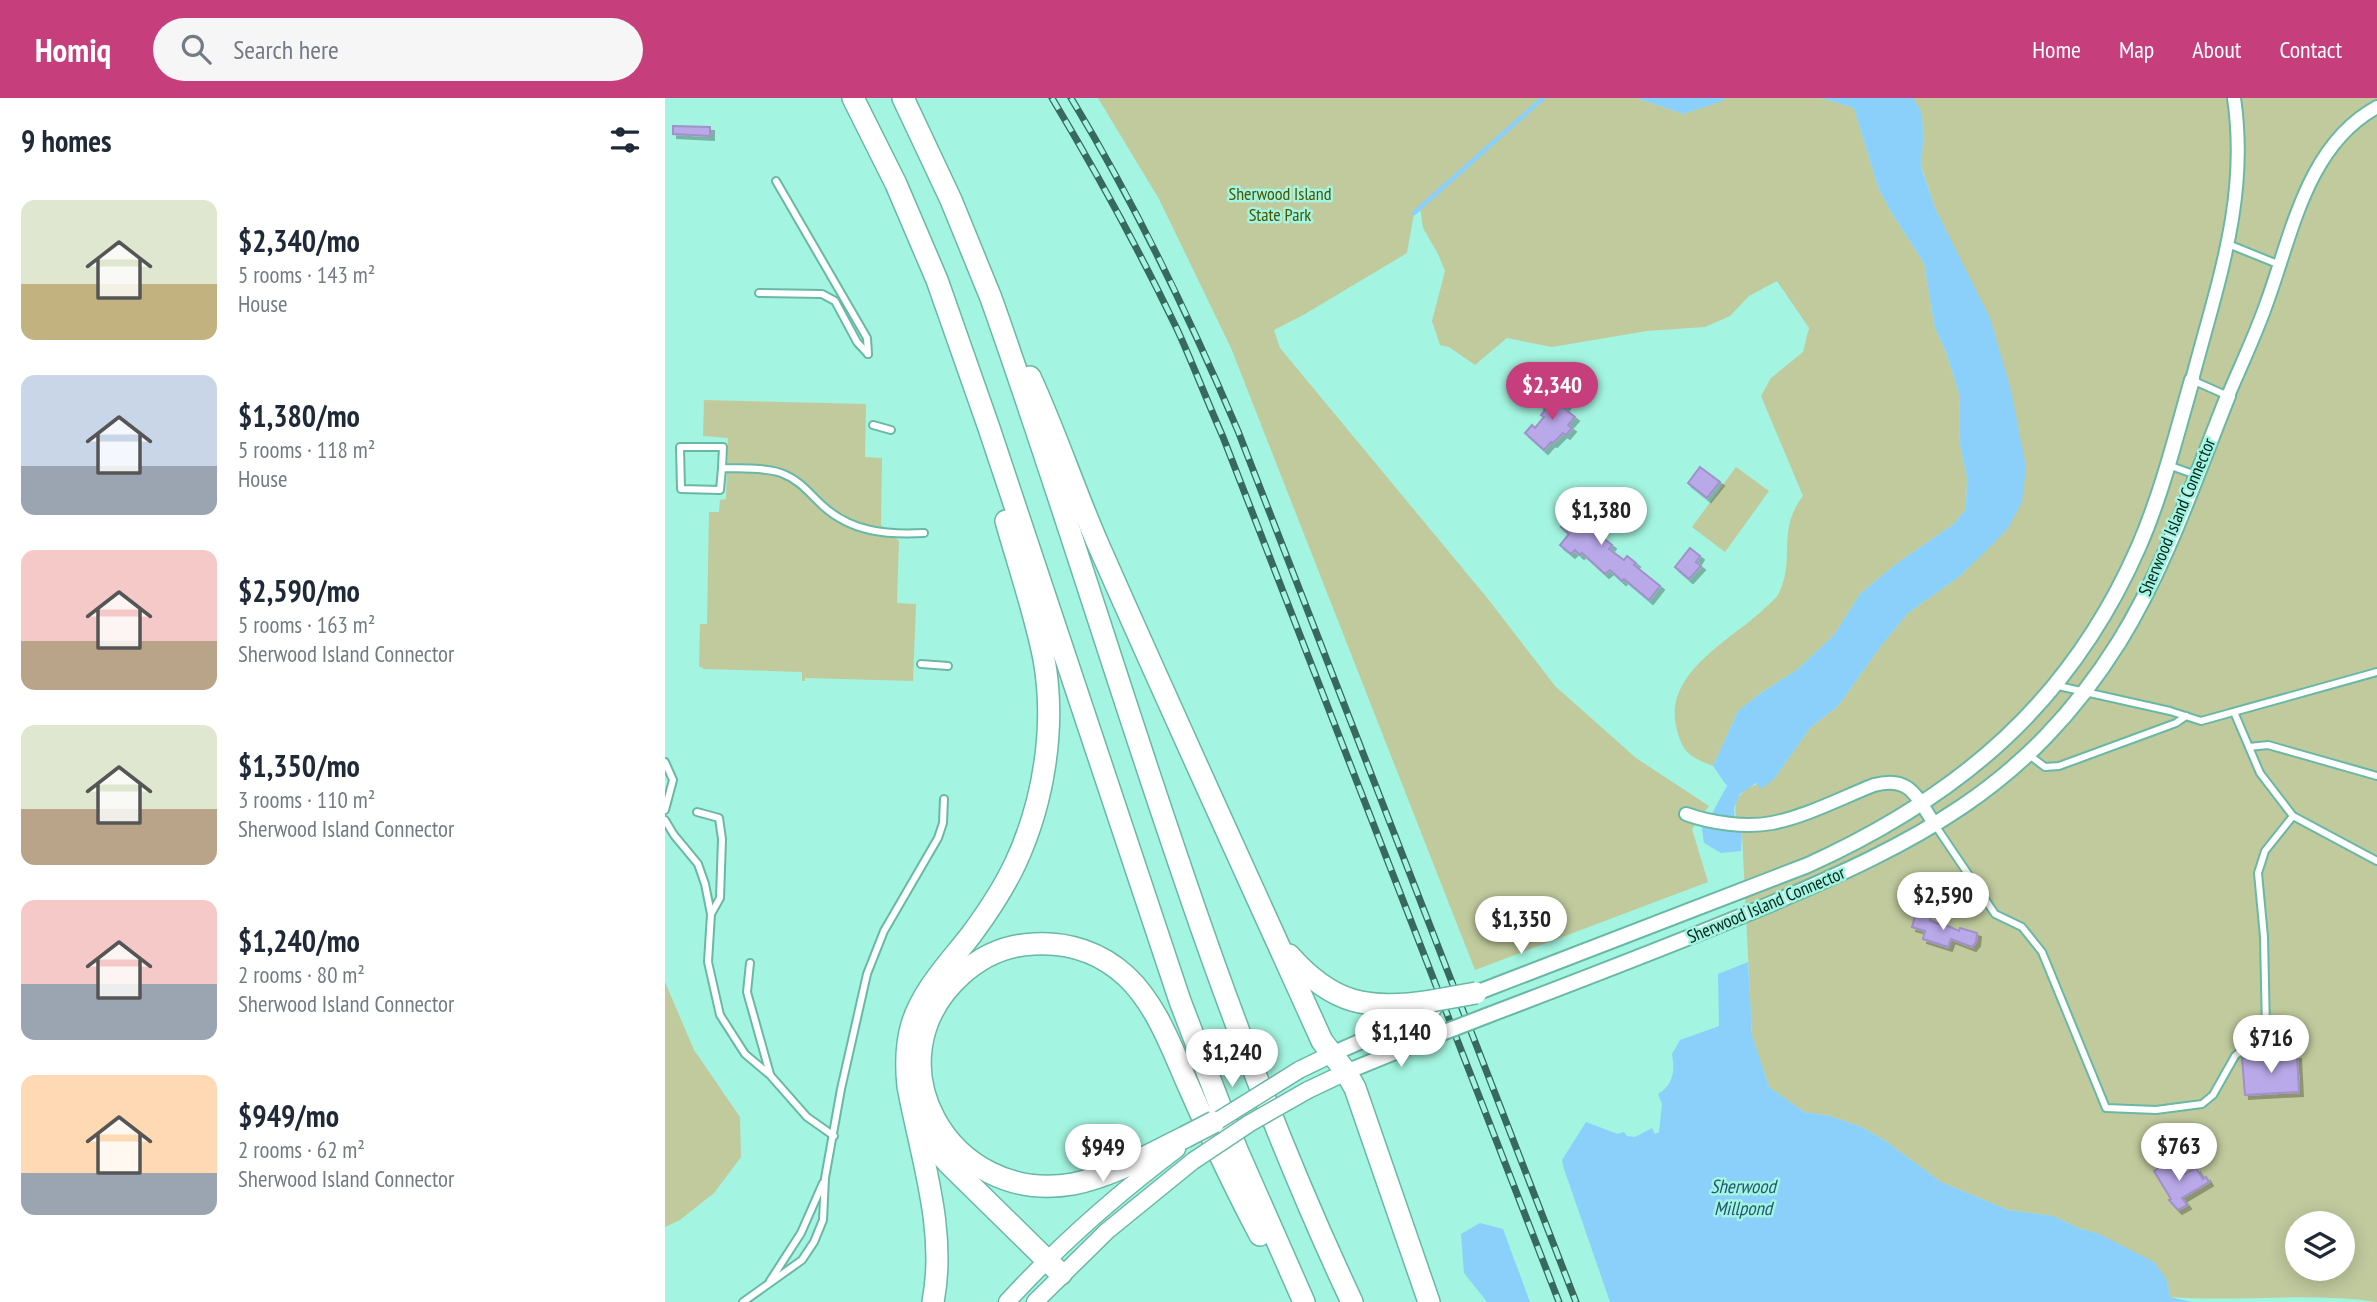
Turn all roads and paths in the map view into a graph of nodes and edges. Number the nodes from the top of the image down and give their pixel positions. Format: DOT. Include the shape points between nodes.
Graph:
graph roads {
  1 [pos="853,98"];
  2 [pos="903,98"];
  3 [pos="2234,98"];
  4 [pos="2377,107"];
  5 [pos="776,181"];
  6 [pos="2228,244"];
  7 [pos="972,249"];
  8 [pos="2280,265"];
  9 [pos="937,280"];
  10 [pos="759,293"];
  11 [pos="2192,380"];
  12 [pos="2228,396"];
  13 [pos="873,425"];
  14 [pos="891,430"];
  15 [pos="2168,465"];
  16 [pos="722,468"];
  17 [pos="2196,475"];
  18 [pos="924,533"];
  19 [pos="921,664"];
  20 [pos="948,666"];
  21 [pos="2377,672"];
  22 [pos="2054,685"];
  23 [pos="2084,692"];
  24 [pos="2234,712"];
  25 [pos="2186,716"];
  26 [pos="2249,747"];
  27 [pos="2029,755"];
  28 [pos="665,762"];
  29 [pos="2377,776"];
  30 [pos="944,799"];
  31 [pos="1921,805"];
  32 [pos="665,810"];
  33 [pos="697,812"];
  34 [pos="1686,814"];
  35 [pos="2293,816"];
  36 [pos="665,820"];
  37 [pos="1934,825"];
  38 [pos="2377,861"];
  39 [pos="711,914"];
  40 [pos="1280,945"];
  41 [pos="750,963"];
  42 [pos="1476,993"];
  43 [pos="1433,1005"];
  44 [pos="1332,1054"];
  45 [pos="1346,1072"];
  46 [pos="770,1075"];
  47 [pos="911,1103"];
  48 [pos="1214,1122"];
  49 [pos="834,1136"];
  50 [pos="1187,1139"];
  51 [pos="825,1178"];
  52 [pos="1054,1267"];
  53 [pos="767,1285"];
  54 [pos="743,1302"];
  55 [pos="933,1302"];
  56 [pos="1007,1302"];
  57 [pos="1035,1302"];
  58 [pos="1299,1302"];
  59 [pos="1304,1302"];
  60 [pos="1352,1302"];
  61 [pos="1429,1302"];
  1 -- 9 [label="highway"];
  2 -- 7 [label="highway"];
  3 -- 6 [label="street, Sherwood Island Connector" via="2238,169"];
  4 -- 8 [label="street, Sherwood Island Connector" via="2342,134 2315,171"];
  5 -- 10 [label="lane" via="867,338 868,354 856,342 835,301 822,294"];
  6 -- 8 [label="lane"];
  6 -- 11 [label="street, Sherwood Island Connector"];
  7 -- 40 [label="highway" via="1046,411 1112,576"];
  7 -- 60 [label="highway" via="1223,993"];
  8 -- 12 [label="street, Sherwood Island Connector"];
  9 -- 47 [label="highway" via="1040,640 1048,722 1035,806 1016,863 981,921 923,1000 912,1027 907,1065"];
  9 -- 59 [label="highway" via="1180,1001 1237,1150"];
  11 -- 12 [label="lane"];
  11 -- 15 [label="street, Sherwood Island Connector"];
  12 -- 17 [label="street, Sherwood Island Connector"];
  13 -- 14 [label="lane"];
  15 -- 17 [label="lane"];
  15 -- 22 [label="street, Sherwood Island Connector" via="2140,544 2113,600"];
  16 -- 16 [label="lane" via="723,447 680,446 681,489 720,490"];
  16 -- 18 [label="lane" via="779,472 803,485 840,520 862,529"];
  17 -- 23 [label="street, Sherwood Island Connector" via="2167,550 2132,620"];
  19 -- 20 [label="lane"];
  21 -- 24 [label="lane"];
  22 -- 23 [label="lane"];
  22 -- 31 [label="street, Sherwood Island Connector" via="2000,743"];
  23 -- 25 [label="lane"];
  23 -- 27 [label="street, Sherwood Island Connector"];
  24 -- 25 [label="lane" via="2201,721"];
  24 -- 26 [label="lane"];
  25 -- 27 [label="lane" via="2059,766 2045,767"];
  26 -- 29 [label="lane" via="2268,745"];
  26 -- 35 [label="lane" via="2260,773"];
  27 -- 37 [label="street, Sherwood Island Connector" via="1984,793"];
  28 -- 32 [label="lane" via="673,780"];
  30 -- 49 [label="lane" via="938,838 884,931 867,974"];
  31 -- 34 [label="street" via="1907,786 1891,782 1773,823 1740,824"];
  31 -- 37 [label="street"];
  31 -- 42 [label="street, Sherwood Island Connector" via="1859,842 1808,865"];
  33 -- 39 [label="lane" via="719,818 722,839 720,898"];
  35 -- 37 [label="lane" via="2265,850 2258,873 2266,1029 2235,1056 2213,1095 2202,1104 2156,1111 2106,1108 2042,952 2022,927 1995,914"];
  35 -- 38 [label="lane"];
  36 -- 39 [label="lane" via="698,864"];
  37 -- 45 [label="street, Sherwood Island Connector, bridge" via="1879,856 1694,936"];
  39 -- 46 [label="lane" via="708,962 720,1015 745,1054"];
  40 -- 43 [label="highway" via="1315,981 1341,996 1381,1006"];
  40 -- 44 [label="highway"];
  41 -- 46 [label="lane" via="747,992"];
  42 -- 43 [label="highway, bridge"];
  43 -- 44 [label="street"];
  44 -- 45 [label="highway"];
  44 -- 48 [label="main road, bridge"];
  45 -- 52 [label="main road, Sherwood Island Connector, bridge" via="1249,1123"];
  45 -- 61 [label="highway"];
  46 -- 49 [label="lane" via="807,1117"];
  47 -- 52 [label="highway" via="938,1152"];
  47 -- 55 [label="highway" via="934,1213"];
  48 -- 50 [label="highway, bridge"];
  49 -- 51 [label="lane"];
  50 -- 52 [label="main road, Sherwood Island Connector" via="1094,1216"];
  50 -- 58 [label="highway" via="1072,1184 1039,1186 990,1173 949,1143 927,1102 921,1054 934,1009 965,971 1007,948 1063,945 1114,966 1154,1013 1233,1182"];
  51 -- 53 [label="lane" via="801,1233"];
  51 -- 53 [label="lane" via="823,1220 814,1242 802,1260"];
  52 -- 56 [label="main road, Sherwood Island Connector"];
  52 -- 57 [label="main road, Sherwood Island Connector"];
  53 -- 54 [label="lane"];
}
